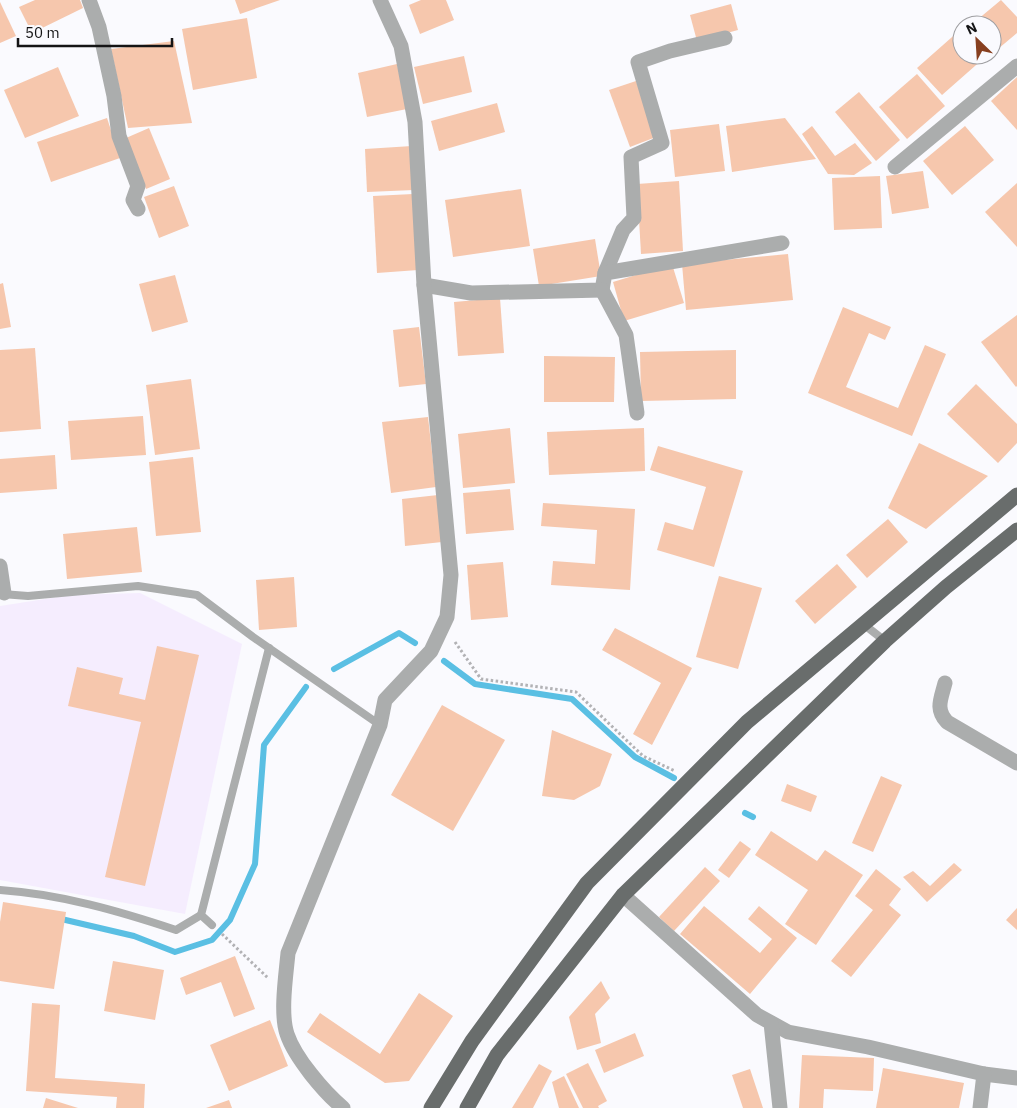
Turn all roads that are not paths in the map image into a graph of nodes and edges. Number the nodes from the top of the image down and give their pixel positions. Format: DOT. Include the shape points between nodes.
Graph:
graph roads {
  1 [pos="89,0"];
  2 [pos="380,0"];
  3 [pos="725,38"];
  4 [pos="1017,66"];
  5 [pos="895,167"];
  6 [pos="138,209"];
  7 [pos="782,243"];
  8 [pos="605,273"];
  9 [pos="424,285"];
  10 [pos="602,290"];
  11 [pos="637,413"];
  12 [pos="1017,495"];
  13 [pos="1017,530"];
  14 [pos="0,566"];
  15 [pos="2,594"];
  16 [pos="862,623"];
  17 [pos="885,641"];
  18 [pos="269,648"];
  19 [pos="945,683"];
  20 [pos="380,725"];
  21 [pos="1017,763"];
  22 [pos="0,890"];
  23 [pos="623,895"];
  24 [pos="201,915"];
  25 [pos="212,925"];
  26 [pos="771,1023"];
  27 [pos="984,1074"];
  28 [pos="1017,1078"];
  29 [pos="343,1108"];
  30 [pos="431,1108"];
  31 [pos="467,1108"];
  32 [pos="780,1108"];
  33 [pos="980,1108"];
  1 -- 6 [label="street" via="99,27 119,136 138,186 133,200"];
  2 -- 9 [label="street" via="401,46 416,122"];
  3 -- 8 [label="street" via="638,62 662,143 631,157 634,218 623,230"];
  4 -- 5 [label="street"];
  7 -- 8 [label="street"];
  8 -- 10 [label="street"];
  9 -- 10 [label="street" via="471,293"];
  9 -- 20 [label="street" via="451,574 447,617 431,651 385,700"];
  10 -- 11 [label="street" via="626,335"];
  12 -- 16 [label="main road"];
  13 -- 17 [label="main road"];
  14 -- 15 [label="street"];
  15 -- 18 [label="lane" via="28,596 138,586 197,595"];
  16 -- 17 [label="lane"];
  16 -- 30 [label="main road" via="748,722 587,882 472,1042"];
  17 -- 23 [label="main road"];
  18 -- 20 [label="lane"];
  18 -- 24 [label="lane"];
  19 -- 21 [label="street" via="938,707 947,722"];
  20 -- 29 [label="street" via="288,953 284,992 287,1034 312,1077"];
  22 -- 24 [label="lane" via="119,911 176,930"];
  23 -- 26 [label="street"];
  23 -- 31 [label="main road" via="496,1056"];
  24 -- 25 [label="lane"];
  26 -- 27 [label="street" via="788,1032"];
  26 -- 32 [label="street"];
  27 -- 28 [label="street"];
  27 -- 33 [label="street"];
}
